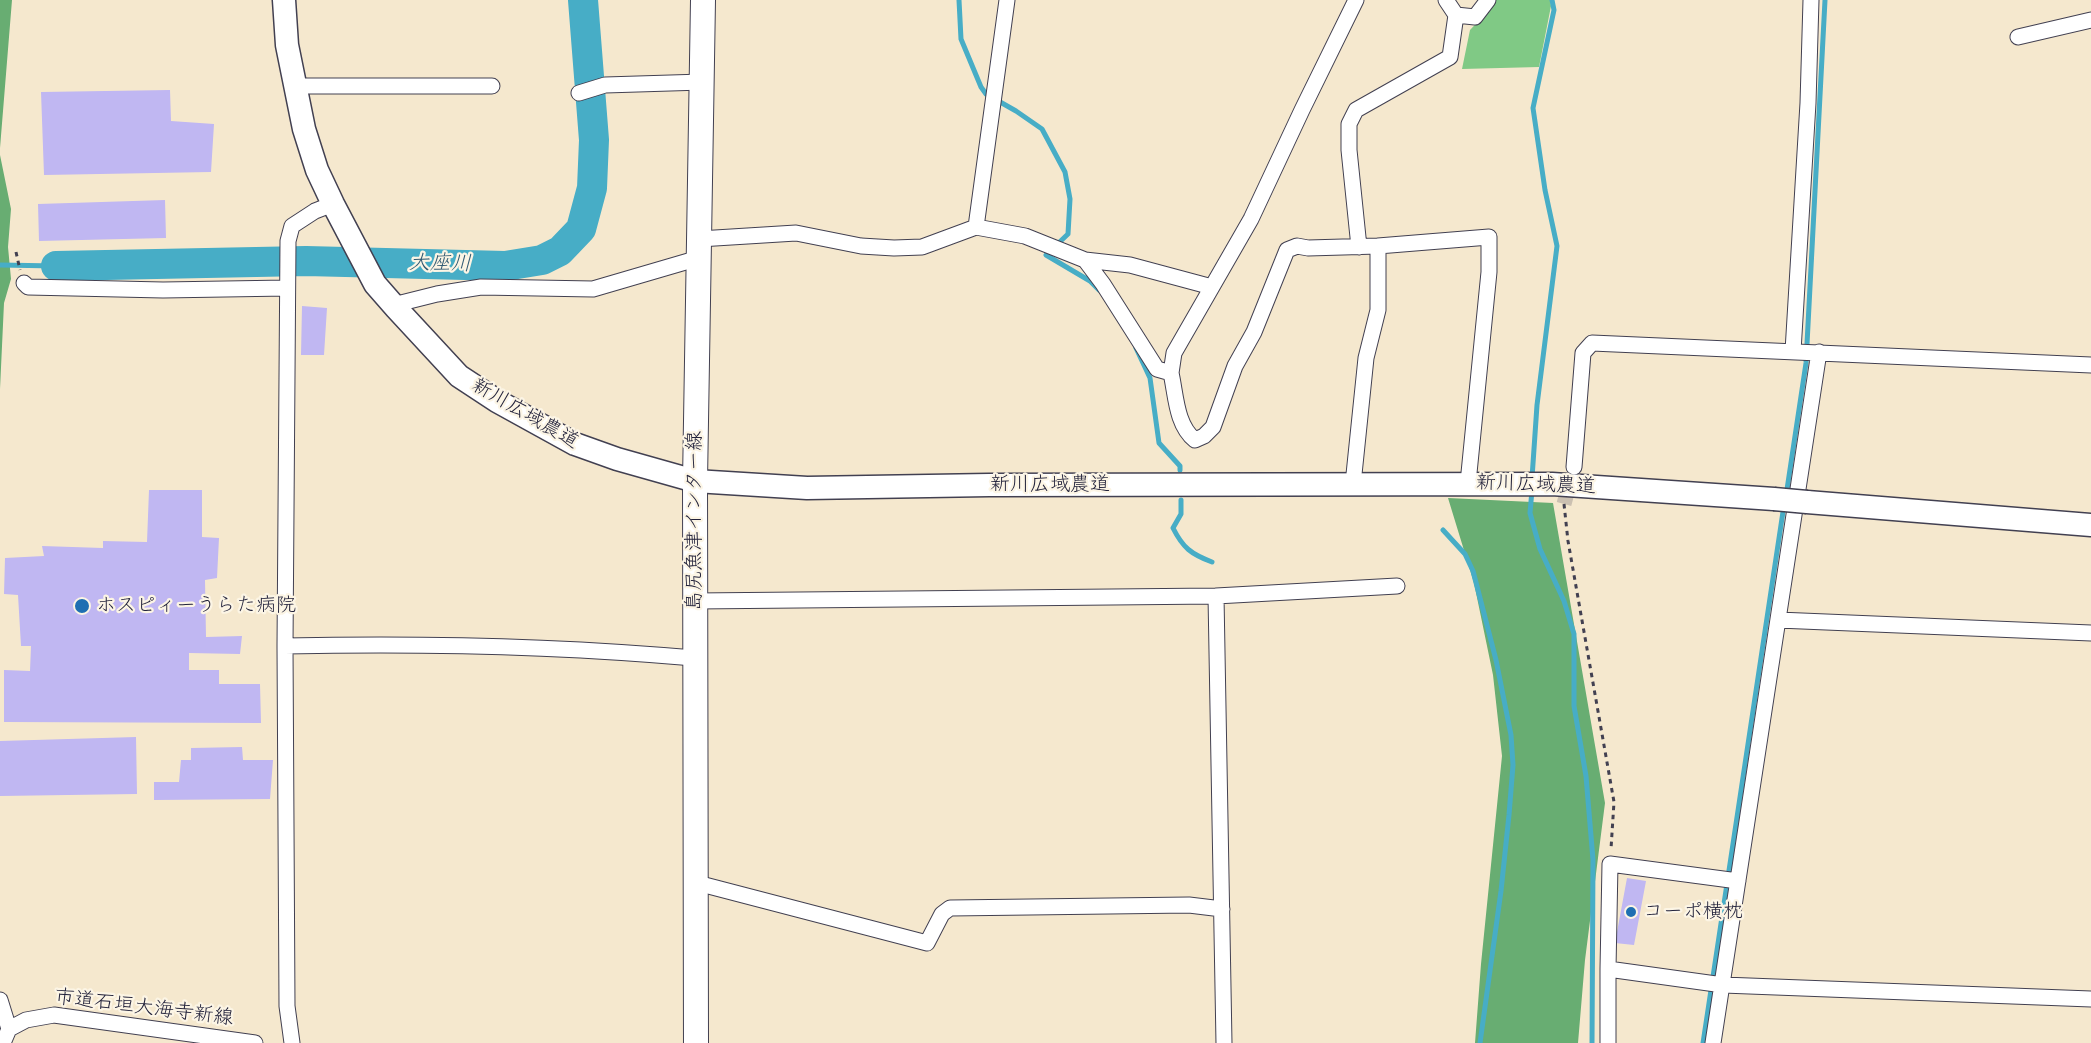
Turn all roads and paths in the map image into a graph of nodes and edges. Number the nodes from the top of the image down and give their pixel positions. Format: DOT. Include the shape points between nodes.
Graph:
graph roads {
  1 [pos="284,0"];
  2 [pos="704,0"];
  3 [pos="1007,0"];
  4 [pos="1356,0"];
  5 [pos="1446,0"];
  6 [pos="1488,0"];
  7 [pos="1811,0"];
  8 [pos="1456,15"];
  9 [pos="2091,20"];
  10 [pos="2018,37"];
  11 [pos="703,82"];
  12 [pos="294,86"];
  13 [pos="492,86"];
  14 [pos="579,93"];
  15 [pos="333,204"];
  16 [pos="976,227"];
  17 [pos="1378,246"];
  18 [pos="1359,247"];
  19 [pos="699,248"];
  20 [pos="1084,260"];
  21 [pos="24,283"];
  22 [pos="287,285"];
  23 [pos="1212,287"];
  24 [pos="393,305"];
  25 [pos="1793,351"];
  26 [pos="1819,352"];
  27 [pos="2091,365"];
  28 [pos="1171,373"];
  29 [pos="1574,467"];
  30 [pos="695,481"];
  31 [pos="1468,483"];
  32 [pos="1353,484"];
  33 [pos="1564,504"];
  34 [pos="2091,525"];
  35 [pos="1398,586"];
  36 [pos="1216,596"];
  37 [pos="695,602"];
  38 [pos="1778,620"];
  39 [pos="2091,633"];
  40 [pos="285,646"];
  41 [pos="694,658"];
  42 [pos="1611,864"];
  43 [pos="1732,880"];
  44 [pos="697,883"];
  45 [pos="1222,909"];
  46 [pos="1608,969"];
  47 [pos="1717,985"];
  48 [pos="2091,999"];
  49 [pos="0,1000"];
  50 [pos="6,1036"];
  51 [pos="255,1043"];
  52 [pos="292,1043"];
  53 [pos="696,1043"];
  54 [pos="1224,1043"];
  55 [pos="1608,1043"];
  56 [pos="1713,1043"];
  1 -- 12 [label="street, 新川広域農道"];
  2 -- 11 [label="main road, 島尻魚津インター線"];
  3 -- 16 [label="street"];
  4 -- 23 [label="street" via="1251,219"];
  5 -- 8 [label="street"];
  6 -- 8 [label="street" via="1475,16"];
  7 -- 25 [label="street"];
  8 -- 18 [label="street" via="1450,57 1356,110 1349,124 1348,150"];
  9 -- 10 [label="street"];
  11 -- 14 [label="street" via="605,85"];
  11 -- 19 [label="main road, 島尻魚津インター線"];
  12 -- 13 [label="street"];
  12 -- 15 [label="street, 新川広域農道" via="304,129"];
  15 -- 22 [label="street" via="292,226"];
  15 -- 24 [label="street, 新川広域農道" via="375,284"];
  16 -- 19 [label="street" via="922,247 861,246 796,233"];
  16 -- 20 [label="street" via="1025,236"];
  17 -- 18 [label="street"];
  17 -- 31 [label="street" via="1489,237 1490,272"];
  17 -- 32 [label="street" via="1378,310 1366,358"];
  18 -- 28 [label="street" via="1297,246 1287,250 1254,332 1235,366 1213,427 1195,440 1182,424"];
  19 -- 24 [label="street" via="593,289 481,287"];
  19 -- 30 [label="main road, 島尻魚津インター線"];
  20 -- 23 [label="street" via="1130,265"];
  20 -- 28 [label="street" via="1157,369"];
  21 -- 22 [label="street" via="28,287 164,290"];
  22 -- 40 [label="street"];
  23 -- 28 [label="street" via="1174,353"];
  24 -- 30 [label="street, 新川広域農道" via="459,376 497,401 575,444"];
  25 -- 26 [label="street"];
  25 -- 29 [label="street" via="1592,343 1583,353"];
  26 -- 27 [label="street"];
  26 -- 38 [label="street"];
  30 -- 32 [label="street, 新川広域農道" via="807,488"];
  30 -- 37 [label="main road, 島尻魚津インター線"];
  31 -- 32 [label="street, 新川広域農道"];
  31 -- 34 [label="street, 新川広域農道, bridge" via="1774,499"];
  33 -- 42 [label="path" via="1614,802"];
  35 -- 36 [label="street"];
  36 -- 37 [label="street"];
  36 -- 45 [label="street"];
  37 -- 41 [label="main road, 島尻魚津インター線"];
  38 -- 39 [label="street"];
  38 -- 43 [label="street" via="1771,678"];
  40 -- 41 [label="street" via="544,648"];
  40 -- 52 [label="street" via="287,1006"];
  41 -- 44 [label="main road, 島尻魚津インター線"];
  42 -- 43 [label="street"];
  42 -- 46 [label="street"];
  43 -- 47 [label="street"];
  44 -- 45 [label="street" via="927,943 942,914 950,908 1188,905"];
  44 -- 53 [label="main road, 島尻魚津インター線"];
  45 -- 54 [label="street"];
  46 -- 47 [label="street"];
  46 -- 55 [label="street"];
  47 -- 48 [label="street"];
  47 -- 56 [label="street"];
  49 -- 50 [label="street"];
  50 -- 51 [label="street, 市道石垣大海寺新線" via="26,1020 54,1015"];
}
